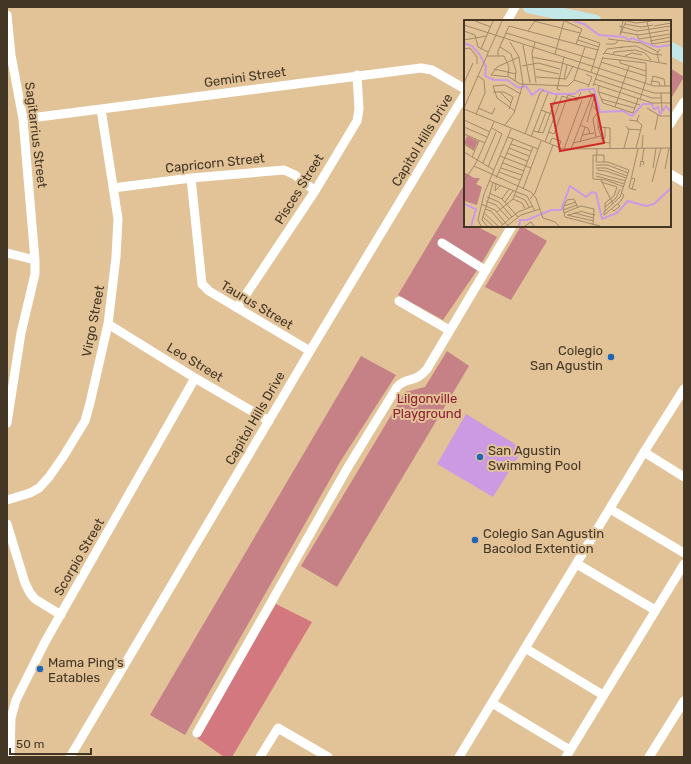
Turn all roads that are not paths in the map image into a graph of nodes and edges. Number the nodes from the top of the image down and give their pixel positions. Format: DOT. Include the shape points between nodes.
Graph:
graph roads {
  1 [pos="515,7"];
  2 [pos="529,7"];
  3 [pos="7,16"];
  4 [pos="508,20"];
  5 [pos="590,20"];
  6 [pos="671,49"];
  7 [pos="9,55"];
  8 [pos="684,56"];
  9 [pos="357,75"];
  10 [pos="464,88"];
  11 [pos="464,96"];
  12 [pos="684,102"];
  13 [pos="101,109"];
  14 [pos="23,119"];
  15 [pos="671,122"];
  16 [pos="671,175"];
  17 [pos="192,178"];
  18 [pos="684,182"];
  19 [pos="113,188"];
  20 [pos="315,190"];
  21 [pos="511,227"];
  22 [pos="442,243"];
  23 [pos="7,253"];
  24 [pos="35,260"];
  25 [pos="485,270"];
  26 [pos="399,301"];
  27 [pos="237,308"];
  28 [pos="108,324"];
  29 [pos="450,330"];
  30 [pos="310,351"];
  31 [pos="195,378"];
  32 [pos="684,389"];
  33 [pos="681,400"];
  34 [pos="269,421"];
  35 [pos="7,423"];
  36 [pos="644,452"];
  37 [pos="684,477"];
  38 [pos="7,500"];
  39 [pos="610,509"];
  40 [pos="7,524"];
  41 [pos="684,552"];
  42 [pos="577,564"];
  43 [pos="684,564"];
  44 [pos="681,577"];
  45 [pos="655,610"];
  46 [pos="61,615"];
  47 [pos="525,648"];
  48 [pos="603,695"];
  49 [pos="684,700"];
  50 [pos="492,703"];
  51 [pos="197,733"];
  52 [pos="568,754"];
  53 [pos="10,757"];
  54 [pos="70,757"];
  55 [pos="260,757"];
  56 [pos="328,757"];
  57 [pos="459,757"];
  58 [pos="649,757"];
  1 -- 4 [label="street"];
  2 -- 5 [label="main road"];
  3 -- 7 [label="street, Sagitarrius Street"];
  6 -- 8 [label="main road"];
  7 -- 14 [label="street, Sagitarrius Street"];
  9 -- 10 [label="street, Gemini Street" via="421,68 432,70"];
  9 -- 13 [label="street, Gemini Street"];
  9 -- 20 [label="street, Pisces Street" via="356,121"];
  11 -- 30 [label="street, Capitol Hills Drive"];
  12 -- 15 [label="street"];
  13 -- 14 [label="street, Gemini Street"];
  13 -- 19 [label="street, Virgo Street"];
  14 -- 24 [label="street, Sagitarrius Street" via="34,222"];
  16 -- 18 [label="street"];
  17 -- 19 [label="street, Capricorn Street"];
  17 -- 20 [label="street, Capricorn Street" via="284,170"];
  17 -- 27 [label="street, Taurus Street" via="202,284"];
  19 -- 28 [label="street, Virgo Street" via="118,219 116,264"];
  20 -- 27 [label="street, Pisces Street"];
  21 -- 25 [label="street"];
  22 -- 25 [label="street"];
  23 -- 24 [label="street"];
  24 -- 35 [label="street, Sagitarrius Street" via="35,274 21,333"];
  25 -- 29 [label="street"];
  26 -- 29 [label="street"];
  27 -- 30 [label="street, Taurus Street"];
  28 -- 31 [label="street, Leo Street"];
  28 -- 38 [label="street, Virgo Street" via="85,421 63,457 39,488 22,497"];
  29 -- 51 [label="street" via="421,377 401,383 389,401 348,467"];
  30 -- 34 [label="street, Capitol Hills Drive"];
  31 -- 34 [label="street, Leo Street"];
  31 -- 46 [label="street, Scorpio Street"];
  32 -- 33 [label="street"];
  33 -- 36 [label="street"];
  34 -- 54 [label="street, Capitol Hills Drive"];
  36 -- 37 [label="street"];
  36 -- 39 [label="street"];
  39 -- 41 [label="street"];
  39 -- 42 [label="street"];
  40 -- 46 [label="street" via="30,593"];
  42 -- 45 [label="street"];
  42 -- 47 [label="street"];
  43 -- 44 [label="street"];
  44 -- 45 [label="street"];
  45 -- 48 [label="street"];
  46 -- 53 [label="street, Scorpio Street" via="16,700 11,718"];
  47 -- 48 [label="street"];
  47 -- 50 [label="street"];
  48 -- 52 [label="street"];
  49 -- 58 [label="street"];
  50 -- 52 [label="street"];
  50 -- 57 [label="street"];
  55 -- 56 [label="street" via="278,728"];
}
